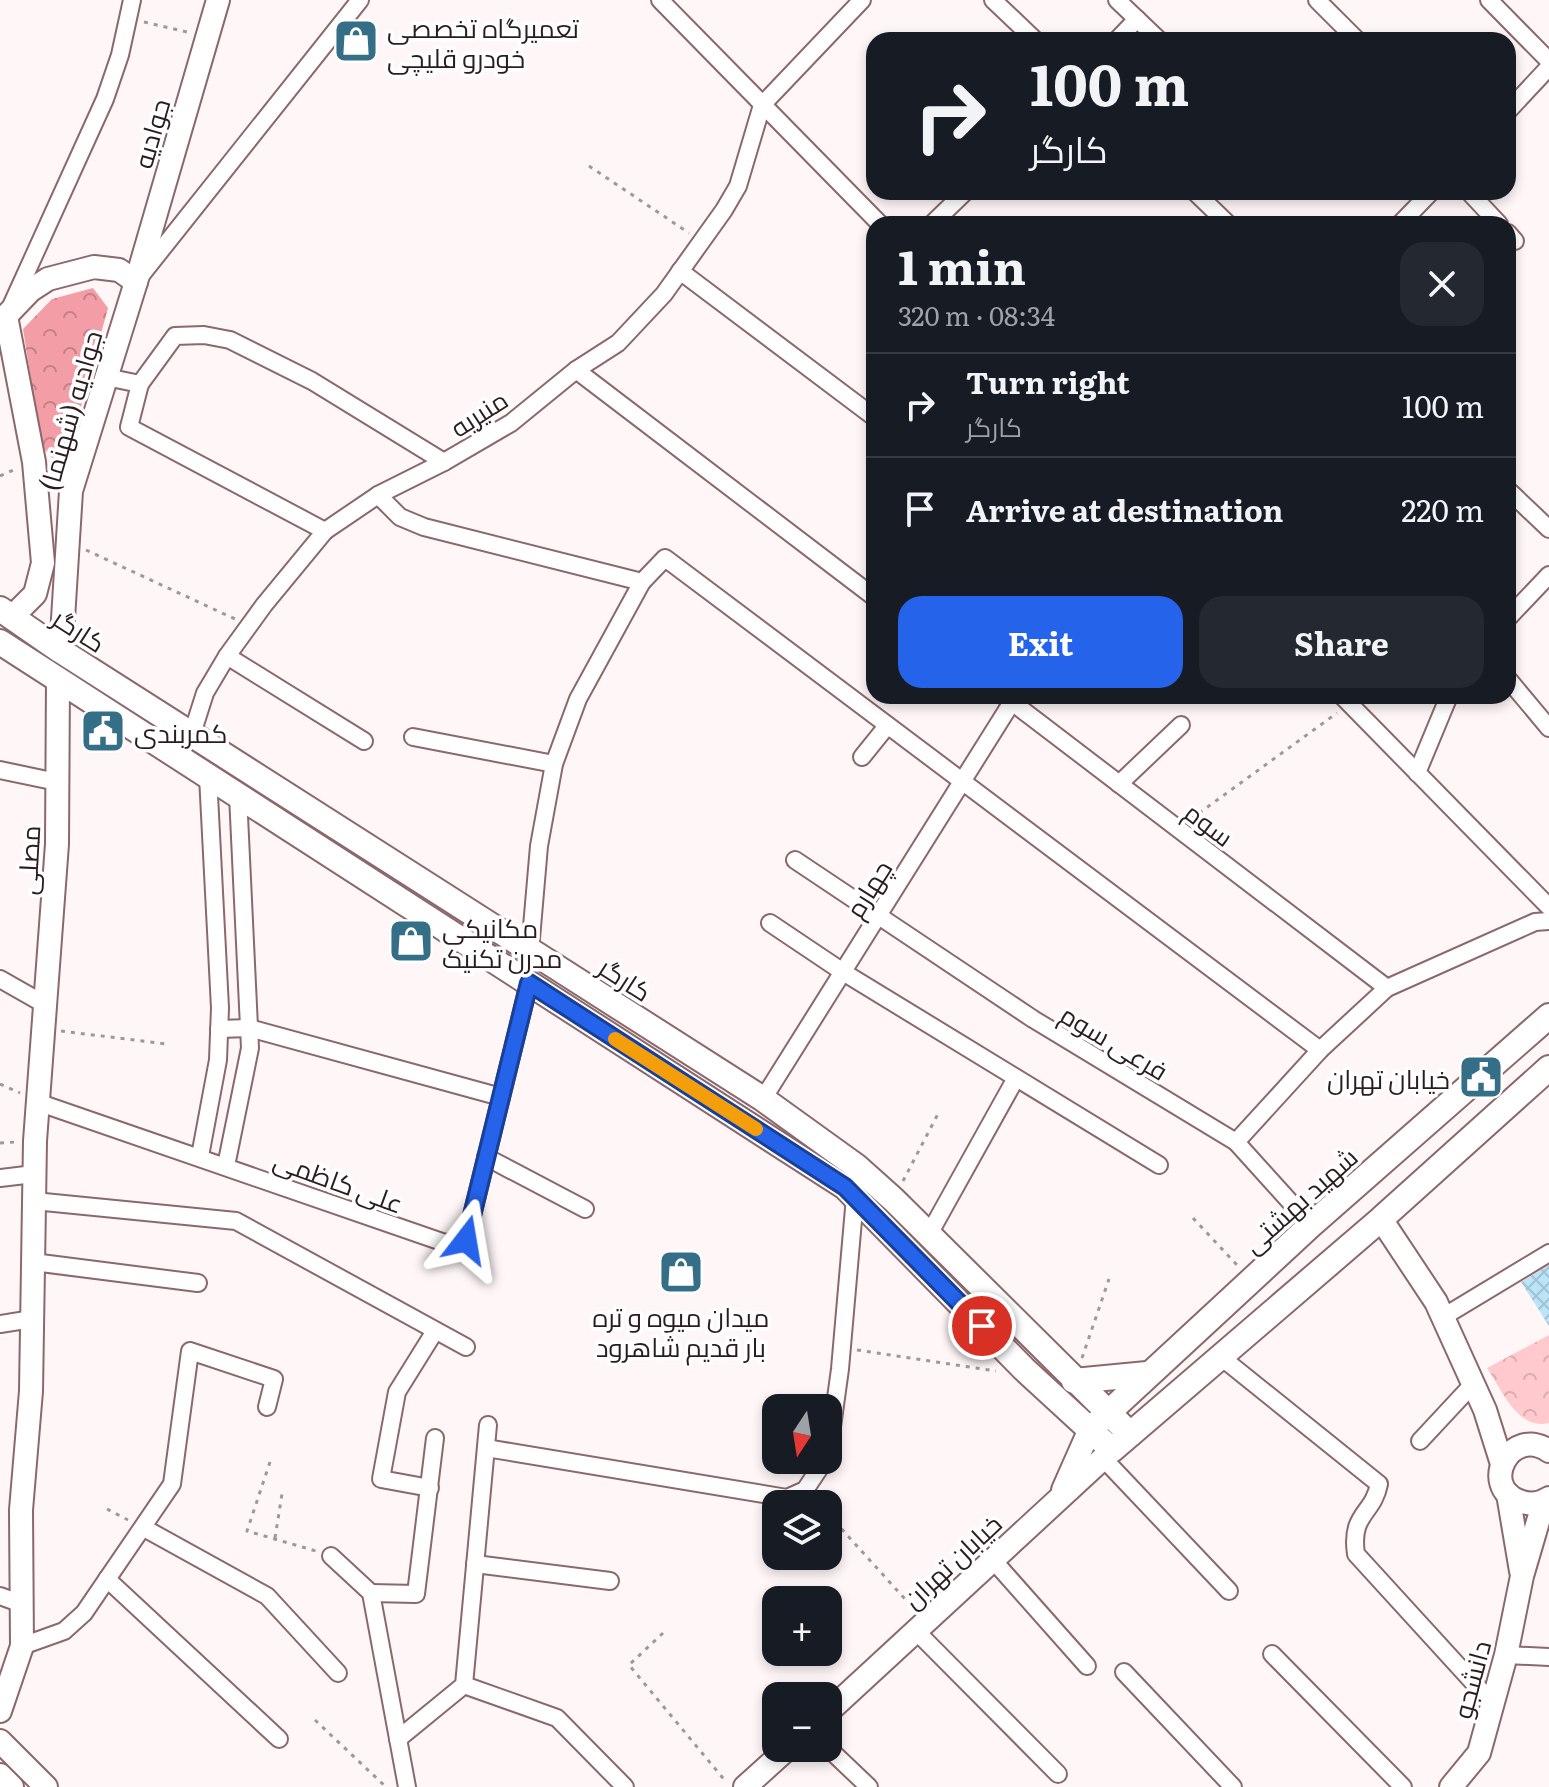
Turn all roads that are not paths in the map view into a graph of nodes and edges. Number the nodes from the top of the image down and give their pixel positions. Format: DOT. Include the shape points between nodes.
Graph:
graph roads {
  1 [pos="132,0"];
  2 [pos="218,0"];
  3 [pos="360,0"];
  4 [pos="660,0"];
  5 [pos="862,0"];
  6 [pos="993,0"];
  7 [pos="1117,0"];
  8 [pos="1317,0"];
  9 [pos="1489,0"];
  10 [pos="1137,19"];
  11 [pos="1027,32"];
  12 [pos="1125,32"];
  13 [pos="1151,32"];
  14 [pos="1349,32"];
  15 [pos="1549,61"];
  16 [pos="1549,67"];
  17 [pos="1516,102"];
  18 [pos="762,105"];
  19 [pos="957,200"];
  20 [pos="1202,200"];
  21 [pos="1423,200"];
  22 [pos="1476,200"];
  23 [pos="872,216"];
  24 [pos="940,216"];
  25 [pos="1217,216"];
  26 [pos="1408,216"];
  27 [pos="1492,216"];
  28 [pos="680,271"];
  29 [pos="136,282"];
  30 [pos="2,314"];
  31 [pos="576,370"];
  32 [pos="106,377"];
  33 [pos="140,384"];
  34 [pos="866,411"];
  35 [pos="444,462"];
  36 [pos="378,495"];
  37 [pos="1516,498"];
  38 [pos="1549,529"];
  39 [pos="325,531"];
  40 [pos="1549,575"];
  41 [pos="642,582"];
  42 [pos="866,591"];
  43 [pos="1516,610"];
  44 [pos="6,613"];
  45 [pos="0,642"];
  46 [pos="61,651"];
  47 [pos="227,656"];
  48 [pos="58,679"];
  49 [pos="1516,689"];
  50 [pos="1005,704"];
  51 [pos="1015,704"];
  52 [pos="1350,704"];
  53 [pos="1446,704"];
  54 [pos="1181,725"];
  55 [pos="887,726"];
  56 [pos="1549,728"];
  57 [pos="192,734"];
  58 [pos="413,737"];
  59 [pos="364,741"];
  60 [pos="862,757"];
  61 [pos="554,764"];
  62 [pos="0,770"];
  63 [pos="1417,773"];
  64 [pos="208,776"];
  65 [pos="57,782"];
  66 [pos="962,782"];
  67 [pos="1119,784"];
  68 [pos="238,795"];
  69 [pos="795,860"];
  70 [pos="1549,907"];
  71 [pos="879,915"];
  72 [pos="1549,921"];
  73 [pos="770,923"];
  74 [pos="530,950"];
  75 [pos="843,972"];
  76 [pos="0,979"];
  77 [pos="529,983"];
  78 [pos="1387,988"];
  79 [pos="44,1004"];
  80 [pos="1549,1016"];
  81 [pos="249,1028"];
  82 [pos="219,1029"];
  83 [pos="1320,1050"];
  84 [pos="1549,1068"];
  85 [pos="1016,1078"];
  86 [pos="501,1097"];
  87 [pos="763,1099"];
  88 [pos="37,1102"];
  89 [pos="1236,1142"];
  90 [pos="200,1156"];
  91 [pos="486,1157"];
  92 [pos="1159,1165"];
  93 [pos="226,1166"];
  94 [pos="34,1174"];
  95 [pos="0,1178"];
  96 [pos="855,1197"];
  97 [pos="34,1201"];
  98 [pos="585,1209"];
  99 [pos="1381,1219"];
  100 [pos="1311,1225"];
  101 [pos="928,1236"];
  102 [pos="1549,1253"];
  103 [pos="33,1262"];
  104 [pos="198,1283"];
  105 [pos="1443,1317"];
  106 [pos="32,1319"];
  107 [pos="0,1324"];
  108 [pos="435,1331"];
  109 [pos="466,1347"];
  110 [pos="1221,1357"];
  111 [pos="1147,1374"];
  112 [pos="1074,1381"];
  113 [pos="1474,1383"];
  114 [pos="836,1394"];
  115 [pos="267,1407"];
  116 [pos="1485,1410"];
  117 [pos="1099,1421"];
  118 [pos="488,1425"];
  119 [pos="435,1438"];
  120 [pos="1420,1441"];
  121 [pos="1521,1446"];
  122 [pos="1115,1447"];
  123 [pos="486,1448"];
  124 [pos="1548,1449"];
  125 [pos="1502,1464"];
  126 [pos="816,1474"];
  127 [pos="430,1488"];
  128 [pos="1508,1494"];
  129 [pos="1060,1498"];
  130 [pos="1547,1499"];
  131 [pos="144,1528"];
  132 [pos="331,1556"];
  133 [pos="993,1560"];
  134 [pos="475,1564"];
  135 [pos="1522,1576"];
  136 [pos="107,1579"];
  137 [pos="610,1581"];
  138 [pos="1229,1591"];
  139 [pos="371,1593"];
  140 [pos="0,1596"];
  141 [pos="22,1604"];
  142 [pos="921,1627"];
  143 [pos="22,1646"];
  144 [pos="1272,1654"];
  145 [pos="1506,1655"];
  146 [pos="1549,1657"];
  147 [pos="1087,1666"];
  148 [pos="1124,1672"];
  149 [pos="338,1673"];
  150 [pos="464,1685"];
  151 [pos="842,1699"];
  152 [pos="1493,1704"];
  153 [pos="0,1711"];
  154 [pos="279,1739"];
  155 [pos="398,1739"];
  156 [pos="0,1741"];
  157 [pos="842,1761"];
  158 [pos="773,1762"];
  159 [pos="1058,1774"];
  160 [pos="0,1775"];
  161 [pos="12,1787"];
  162 [pos="46,1787"];
  163 [pos="407,1787"];
  164 [pos="625,1787"];
  165 [pos="745,1787"];
  166 [pos="869,1787"];
  167 [pos="1233,1787"];
  168 [pos="1403,1787"];
  169 [pos="1451,1787"];
  1 -- 30 [label="street" via="105,99"];
  2 -- 29 [label="street, جوادیه"];
  3 -- 29 [label="street"];
  4 -- 18 [label="street"];
  5 -- 18 [label="street"];
  6 -- 11 [label="street"];
  7 -- 10 [label="street"];
  8 -- 14 [label="street"];
  9 -- 15 [label="street"];
  10 -- 12 [label="street"];
  10 -- 13 [label="street"];
  16 -- 17 [label="street"];
  18 -- 23 [label="street"];
  18 -- 28 [label="street, منیریه" via="738,186"];
  19 -- 24 [label="street"];
  20 -- 25 [label="street"];
  21 -- 26 [label="street"];
  22 -- 27 [label="street"];
  28 -- 31 [label="street, منیریه" via="618,343"];
  28 -- 34 [label="street"];
  29 -- 30 [label="street" via="119,270 94,267 48,279"];
  29 -- 32 [label="street, جوادیه (شهنما)"];
  30 -- 44 [label="street" via="34,462 43,563 35,594"];
  31 -- 35 [label="street, منیریه" via="511,423"];
  31 -- 42 [label="street"];
  32 -- 33 [label="street"];
  32 -- 46 [label="street, جوادیه (شهنما)" via="71,491"];
  33 -- 35 [label="street" via="175,336 230,340 312,381"];
  33 -- 39 [label="street" via="129,427"];
  35 -- 36 [label="street, منیریه"];
  36 -- 39 [label="street, منیریه"];
  36 -- 41 [label="street" via="400,517 424,527"];
  37 -- 38 [label="street"];
  39 -- 47 [label="street, منیریه"];
  40 -- 43 [label="street"];
  41 -- 55 [label="street" via="665,558"];
  41 -- 61 [label="street" via="578,699"];
  44 -- 46 [label="main road, کارگر"];
  45 -- 48 [label="main road, کارگر"];
  46 -- 48 [label="main road"];
  46 -- 57 [label="main road, کارگر"];
  47 -- 57 [label="street, منیریه" via="205,693"];
  47 -- 59 [label="street"];
  48 -- 64 [label="main road, کارگر"];
  48 -- 65 [label="street, مصلی"];
  49 -- 56 [label="street"];
  50 -- 66 [label="street, چهارم"];
  51 -- 67 [label="street, سوم"];
  52 -- 63 [label="street"];
  53 -- 63 [label="street"];
  54 -- 67 [label="street"];
  55 -- 60 [label="street"];
  55 -- 66 [label="street"];
  57 -- 74 [label="main road, کارگر"];
  58 -- 61 [label="street"];
  61 -- 74 [label="street" via="539,846"];
  62 -- 65 [label="street"];
  63 -- 70 [label="street"];
  64 -- 68 [label="main road, کارگر"];
  64 -- 82 [label="street"];
  65 -- 79 [label="street, مصلی"];
  66 -- 71 [label="street, چهارم"];
  66 -- 83 [label="street"];
  67 -- 78 [label="street, سوم"];
  68 -- 77 [label="main road, کارگر"];
  68 -- 81 [label="street"];
  69 -- 71 [label="street, فرعی سوم"];
  71 -- 75 [label="street, چهارم"];
  71 -- 89 [label="street, فرعی سوم" via="1033,1019"];
  72 -- 78 [label="street" via="1535,922"];
  73 -- 75 [label="street"];
  74 -- 87 [label="main road, کارگر"];
  75 -- 85 [label="street"];
  75 -- 87 [label="street, چهارم"];
  76 -- 79 [label="street"];
  77 -- 86 [label="street, علی کاظمی"];
  77 -- 96 [label="main road, کارگر"];
  78 -- 83 [label="street"];
  79 -- 88 [label="street, مصلی"];
  80 -- 100 [label="main road, شهید بهشتی"];
  81 -- 82 [label="street"];
  81 -- 86 [label="street"];
  81 -- 93 [label="street" via="250,1048"];
  82 -- 90 [label="street"];
  83 -- 89 [label="street"];
  84 -- 99 [label="main road"];
  85 -- 92 [label="street"];
  85 -- 101 [label="street"];
  86 -- 91 [label="street, علی کاظمی"];
  87 -- 101 [label="main road, کارگر" via="856,1166"];
  88 -- 90 [label="street, علی کاظمی"];
  88 -- 94 [label="street, مصلی"];
  89 -- 100 [label="street, فرعی سوم"];
  90 -- 93 [label="street, علی کاظمی"];
  91 -- 93 [label="street, علی کاظمی" via="466,1240 445,1243"];
  91 -- 98 [label="street"];
  94 -- 95 [label="street"];
  94 -- 97 [label="street, مصلی"];
  96 -- 114 [label="street"];
  96 -- 117 [label="main road, کارگر" via="1033,1377"];
  97 -- 103 [label="street, مصلی"];
  97 -- 108 [label="street" via="236,1221"];
  99 -- 105 [label="street"];
  99 -- 110 [label="main road"];
  100 -- 111 [label="main road, شهید بهشتی"];
  101 -- 112 [label="main road, کارگر"];
  102 -- 105 [label="street"];
  103 -- 104 [label="street"];
  103 -- 106 [label="street, مصلی"];
  105 -- 113 [label="street"];
  106 -- 107 [label="street"];
  106 -- 141 [label="street, مصلی" via="21,1510"];
  108 -- 109 [label="street"];
  108 -- 127 [label="street" via="397,1392 381,1479"];
  110 -- 122 [label="main road"];
  110 -- 152 [label="street" via="1379,1484 1353,1536 1356,1554"];
  111 -- 112 [label="main road"];
  111 -- 117 [label="main road, شهید بهشتی"];
  112 -- 117 [label="main road, کارگر"];
  113 -- 116 [label="street"];
  113 -- 120 [label="street"];
  115 -- 131 [label="street" via="274,1379 190,1351 172,1484"];
  116 -- 121 [label="street"];
  116 -- 125 [label="street"];
  117 -- 122 [label="main road, کارگر"];
  117 -- 129 [label="street"];
  118 -- 123 [label="street"];
  119 -- 127 [label="street"];
  121 -- 124 [label="street"];
  121 -- 125 [label="street"];
  122 -- 129 [label="street, خیابان تهران"];
  122 -- 138 [label="street"];
  123 -- 126 [label="street" via="787,1498 805,1490"];
  123 -- 134 [label="street"];
  125 -- 128 [label="street, دانشجو" via="1500,1476"];
  127 -- 139 [label="street" via="416,1594"];
  128 -- 130 [label="street" via="1528,1504"];
  128 -- 135 [label="street, دانشجو"];
  129 -- 133 [label="street, خیابان تهران"];
  130 -- 135 [label="street, دانشجو"];
  131 -- 136 [label="street"];
  131 -- 149 [label="street" via="267,1596"];
  132 -- 139 [label="street"];
  133 -- 142 [label="street, خیابان تهران"];
  133 -- 147 [label="street"];
  134 -- 137 [label="street"];
  134 -- 150 [label="street"];
  135 -- 145 [label="street, دانشجو"];
  136 -- 143 [label="street" via="64,1631"];
  136 -- 154 [label="street"];
  139 -- 155 [label="street"];
  140 -- 141 [label="street"];
  141 -- 143 [label="street, مصلی"];
  142 -- 151 [label="street, خیابان تهران"];
  142 -- 159 [label="street"];
  143 -- 153 [label="street, مصلی"];
  144 -- 168 [label="street"];
  145 -- 146 [label="street"];
  145 -- 152 [label="street, دانشجو"];
  148 -- 167 [label="street"];
  150 -- 155 [label="street"];
  150 -- 164 [label="street" via="557,1718"];
  152 -- 169 [label="street, دانشجو" via="1479,1753"];
  155 -- 163 [label="street"];
  156 -- 162 [label="street"];
  157 -- 166 [label="street"];
  158 -- 165 [label="street"];
  160 -- 161 [label="street"];
}
